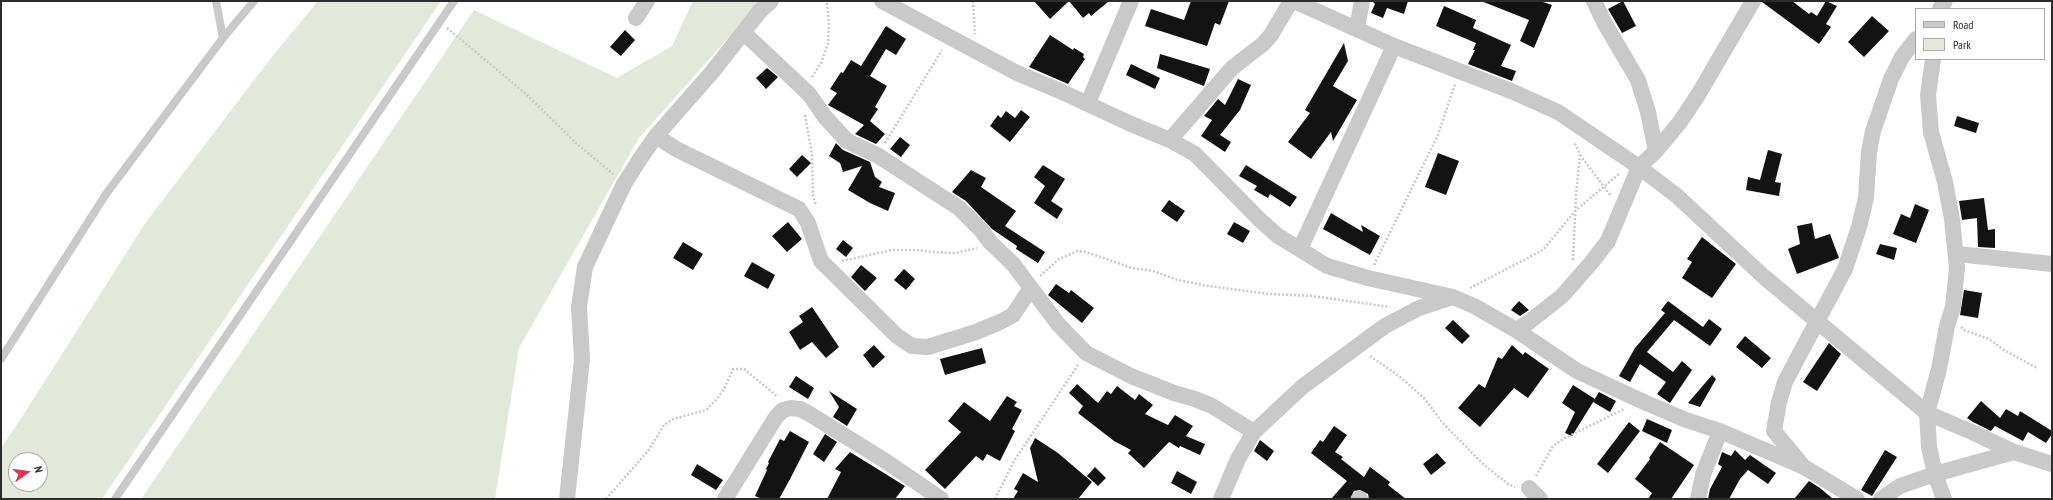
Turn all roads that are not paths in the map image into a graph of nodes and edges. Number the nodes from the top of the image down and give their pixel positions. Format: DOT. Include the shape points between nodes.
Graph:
graph roads {
  1 [pos="216,1"];
  2 [pos="254,1"];
  3 [pos="454,1"];
  4 [pos="647,1"];
  5 [pos="771,1"];
  6 [pos="882,1"];
  7 [pos="1131,1"];
  8 [pos="1291,1"];
  9 [pos="1294,1"];
  10 [pos="1362,1"];
  11 [pos="1594,1"];
  12 [pos="1753,1"];
  13 [pos="636,18"];
  14 [pos="1356,28"];
  15 [pos="743,32"];
  16 [pos="223,38"];
  17 [pos="1915,40"];
  18 [pos="1394,46"];
  19 [pos="1933,60"];
  20 [pos="1088,103"];
  21 [pos="656,136"];
  22 [pos="1170,140"];
  23 [pos="1656,151"];
  24 [pos="1639,167"];
  25 [pos="1300,249"];
  26 [pos="1956,254"];
  27 [pos="2052,264"];
  28 [pos="1031,288"];
  29 [pos="1453,297"];
  30 [pos="1818,321"];
  31 [pos="1516,330"];
  32 [pos="1,358"];
  33 [pos="1927,414"];
  34 [pos="1720,431"];
  35 [pos="1254,432"];
  36 [pos="2014,452"];
  37 [pos="2052,464"];
  38 [pos="1804,467"];
  39 [pos="1935,474"];
  40 [pos="115,499"];
  41 [pos="567,499"];
  42 [pos="725,499"];
  43 [pos="940,499"];
  44 [pos="1221,499"];
  45 [pos="1698,499"];
  46 [pos="1857,499"];
  47 [pos="1881,499"];
  48 [pos="1944,499"];
  1 -- 16 [label="lane"];
  2 -- 16 [label="lane"];
  3 -- 40 [label="lane"];
  4 -- 13 [label="street"];
  5 -- 15 [label="street"];
  6 -- 20 [label="street" via="1017,73"];
  7 -- 20 [label="street"];
  8 -- 22 [label="street" via="1264,44 1232,68"];
  9 -- 14 [label="street"];
  10 -- 14 [label="street"];
  11 -- 23 [label="street" via="1638,80"];
  12 -- 23 [label="street" via="1698,95"];
  14 -- 18 [label="street"];
  15 -- 21 [label="street"];
  15 -- 28 [label="street" via="809,94 825,117 847,141 877,155 959,208 1013,264"];
  16 -- 32 [label="lane" via="106,194"];
  17 -- 30 [label="street" via="1902,57 1881,105 1869,152 1866,198 1859,226 1845,269"];
  18 -- 24 [label="street" via="1558,112"];
  18 -- 25 [label="street"];
  19 -- 26 [label="street" via="1928,95 1931,132 1945,182"];
  20 -- 22 [label="street"];
  21 -- 28 [label="street" via="676,149 799,209 808,223 821,261 897,336 912,346 928,347 1000,322 1013,315"];
  21 -- 41 [label="street" via="624,184 585,267 579,307 582,359"];
  22 -- 25 [label="street" via="1195,154 1260,220 1278,236"];
  23 -- 24 [label="street"];
  24 -- 30 [label="street" via="1676,196 1763,276"];
  24 -- 31 [label="street" via="1608,240 1572,284 1540,314"];
  25 -- 29 [label="street" via="1327,266"];
  26 -- 27 [label="street"];
  26 -- 33 [label="street" via="1954,307 1947,326"];
  28 -- 35 [label="street" via="1058,324 1086,353 1131,376 1201,401"];
  29 -- 31 [label="street"];
  29 -- 35 [label="street" via="1419,308 1385,326 1302,387"];
  30 -- 33 [label="street"];
  30 -- 38 [label="street" via="1785,382 1774,431"];
  31 -- 34 [label="street" via="1577,371 1686,420"];
  33 -- 36 [label="street"];
  33 -- 39 [label="street" via="1929,447"];
  34 -- 38 [label="street"];
  34 -- 45 [label="street" via="1703,475"];
  35 -- 44 [label="street" via="1238,459"];
  36 -- 37 [label="street"];
  36 -- 39 [label="street"];
  38 -- 46 [label="street"];
  39 -- 47 [label="street" via="1900,486"];
  39 -- 48 [label="street"];
  42 -- 43 [label="street" via="776,417 783,410 790,408 800,409 834,429"];
}
